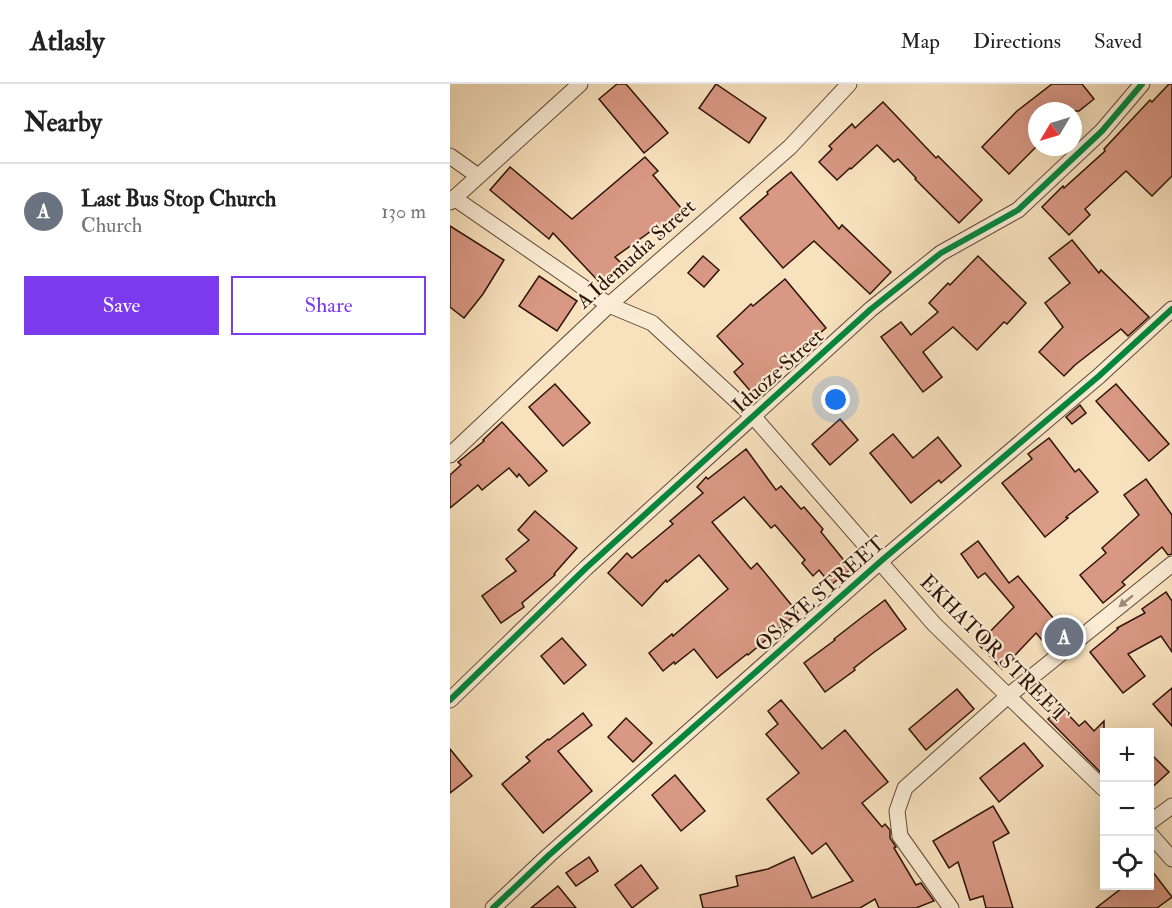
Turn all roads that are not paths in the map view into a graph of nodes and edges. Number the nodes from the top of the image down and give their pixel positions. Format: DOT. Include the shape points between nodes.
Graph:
graph roads {
  1 [pos="579,84"];
  2 [pos="849,84"];
  3 [pos="1142,84"];
  4 [pos="450,156"];
  5 [pos="478,176"];
  6 [pos="452,200"];
  7 [pos="609,306"];
  8 [pos="1172,309"];
  9 [pos="753,416"];
  10 [pos="450,455"];
  11 [pos="881,561"];
  12 [pos="1172,564"];
  13 [pos="1008,696"];
  14 [pos="450,700"];
  15 [pos="1100,785"];
  16 [pos="1172,806"];
  17 [pos="1154,819"];
  18 [pos="1151,836"];
  19 [pos="1172,860"];
  20 [pos="494,908"];
  21 [pos="951,908"];
  1 -- 5 [label="street"];
  2 -- 7 [label="street, A.Idemudia Street" via="790,147"];
  3 -- 9 [label="street, Iduoze Street" via="1102,130 1018,210 941,253 871,309"];
  4 -- 5 [label="street"];
  5 -- 6 [label="street"];
  6 -- 7 [label="street, EKHATOR STREET"];
  7 -- 9 [label="street, EKHATOR STREET" via="652,323"];
  7 -- 10 [label="street, A.Idemudia Street"];
  8 -- 11 [label="street, OSAYE STREET"];
  9 -- 11 [label="street, EKHATOR STREET"];
  9 -- 14 [label="street, Iduoze Street" via="586,568"];
  11 -- 13 [label="street, EKHATOR STREET" via="934,624"];
  11 -- 20 [label="street, OSAYE STREET"];
  12 -- 13 [label="street, one-way"];
  13 -- 15 [label="street, EKHATOR STREET"];
  13 -- 21 [label="street" via="905,788 897,812 900,836"];
  16 -- 17 [label="street"];
  18 -- 19 [label="street"];
}
